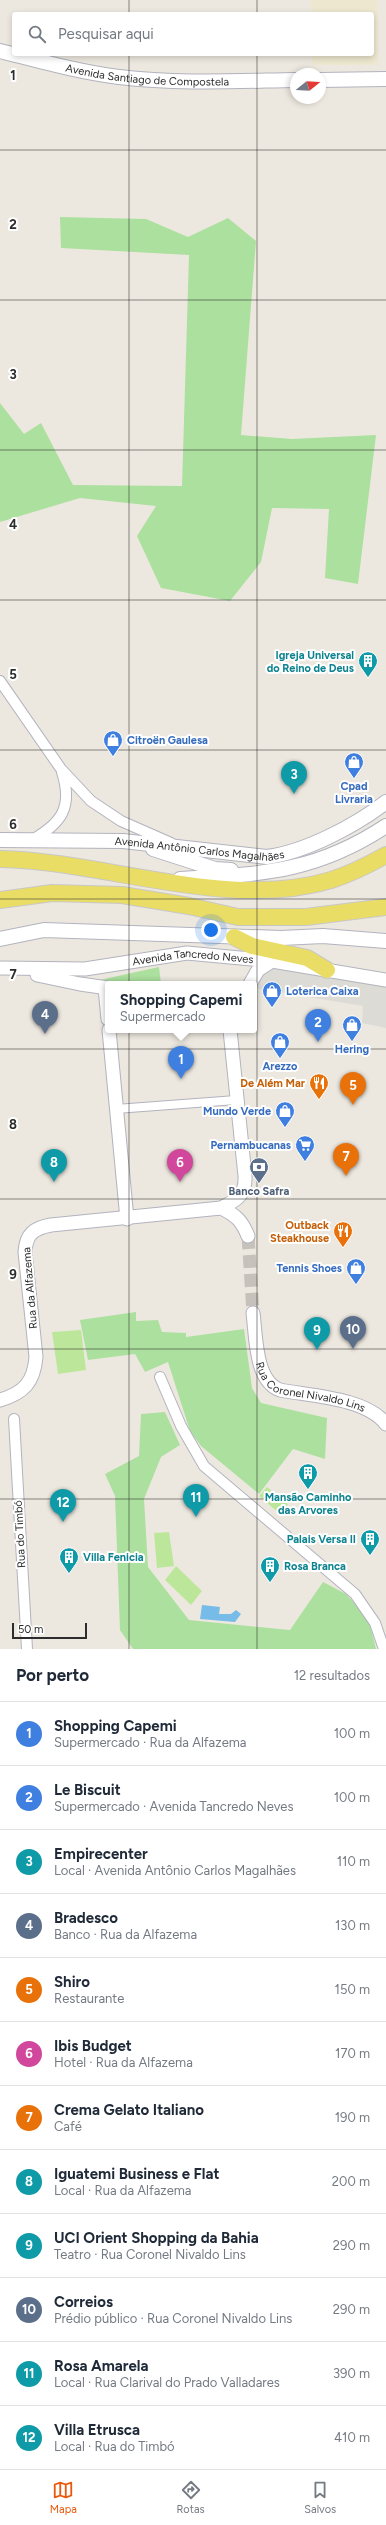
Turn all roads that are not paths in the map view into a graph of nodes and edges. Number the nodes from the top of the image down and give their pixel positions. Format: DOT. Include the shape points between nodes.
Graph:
graph roads {
  1 [pos="0,51"];
  2 [pos="12,54"];
  3 [pos="20,56"];
  4 [pos="386,79"];
  5 [pos="290,80"];
  6 [pos="326,80"];
  7 [pos="0,681"];
  8 [pos="61,768"];
  9 [pos="386,802"];
  10 [pos="386,826"];
  11 [pos="0,840"];
  12 [pos="123,841"];
  13 [pos="27,842"];
  14 [pos="175,845"];
  15 [pos="386,855"];
  16 [pos="0,859"];
  17 [pos="253,874"];
  18 [pos="157,881"];
  19 [pos="0,900"];
  20 [pos="381,910"];
  21 [pos="0,930"];
  22 [pos="44,930"];
  23 [pos="234,937"];
  24 [pos="0,939"];
  25 [pos="384,940"];
  26 [pos="272,961"];
  27 [pos="3,968"];
  28 [pos="327,970"];
  29 [pos="386,980"];
  30 [pos="252,981"];
  31 [pos="105,988"];
  32 [pos="109,1033"];
  33 [pos="230,1033"];
  34 [pos="236,1100"];
  35 [pos="116,1109"];
  36 [pos="221,1208"];
  37 [pos="127,1219"];
  38 [pos="248,1236"];
  39 [pos="253,1313"];
  40 [pos="160,1377"];
  41 [pos="0,1400"];
  42 [pos="14,1419"];
  43 [pos="386,1424"];
  44 [pos="27,1649"];
  45 [pos="384,1649"];
  1 -- 2 [label="main road, Avenida Santiago de Compostela"];
  3 -- 5 [label="main road, Avenida Santiago de Compostela" via="90,73 157,81"];
  4 -- 6 [label="main road"];
  7 -- 8 [label="street"];
  8 -- 13 [label="street" via="67,793 63,813 48,831"];
  8 -- 14 [label="street" via="91,801 105,812"];
  9 -- 14 [label="main road, Avenida Antônio Carlos Magalhães" via="329,836 282,855 250,856"];
  10 -- 17 [label="main road, Avenida Antônio Carlos Magalhães" via="353,846 323,859 278,872"];
  11 -- 13 [label="main road, Avenida Antônio Carlos Magalhães"];
  12 -- 13 [label="main road, Avenida Antônio Carlos Magalhães"];
  12 -- 14 [label="main road, Avenida Antônio Carlos Magalhães"];
  12 -- 17 [label="main road" via="215,869"];
  15 -- 18 [label="main road, Avenida Antônio Carlos Magalhães" via="351,873 300,886 243,889"];
  16 -- 18 [label="main road, Avenida Antônio Carlos Magalhães" via="80,867"];
  17 -- 18 [label="main road, Avenida Antônio Carlos Magalhães"];
  19 -- 20 [label="main road" via="52,893 122,895 238,917 306,917"];
  21 -- 22 [label="main road"];
  22 -- 23 [label="main road"];
  22 -- 24 [label="main road"];
  23 -- 25 [label="main road" via="323,936"];
  23 -- 28 [label="main road" via="252,946 307,958"];
  26 -- 27 [label="street, Avenida Tancredo Neves" via="187,953 85,969"];
  26 -- 28 [label="street, Avenida Tancredo Neves"];
  26 -- 30 [label="street" via="258,970"];
  27 -- 31 [label="street"];
  28 -- 29 [label="street, Avenida Tancredo Neves"];
  32 -- 35 [label="street"];
  33 -- 34 [label="street, Rua da Alfazema"];
  34 -- 35 [label="street"];
  34 -- 36 [label="street, Rua da Alfazema" via="246,1188 241,1196"];
  35 -- 37 [label="street"];
  36 -- 37 [label="street, Rua da Alfazema"];
  36 -- 38 [label="street" via="243,1222"];
  37 -- 41 [label="street, Rua da Alfazema" via="51,1225 40,1227 28,1236 25,1252 36,1357 35,1370 26,1388"];
  39 -- 43 [label="street, Rua Coronel Nivaldo Lins" via="262,1371 268,1384 280,1390 364,1406"];
  40 -- 45 [label="street" via="181,1426 204,1466 355,1594 376,1623"];
  42 -- 44 [label="street, Rua do Timbó"];
}
